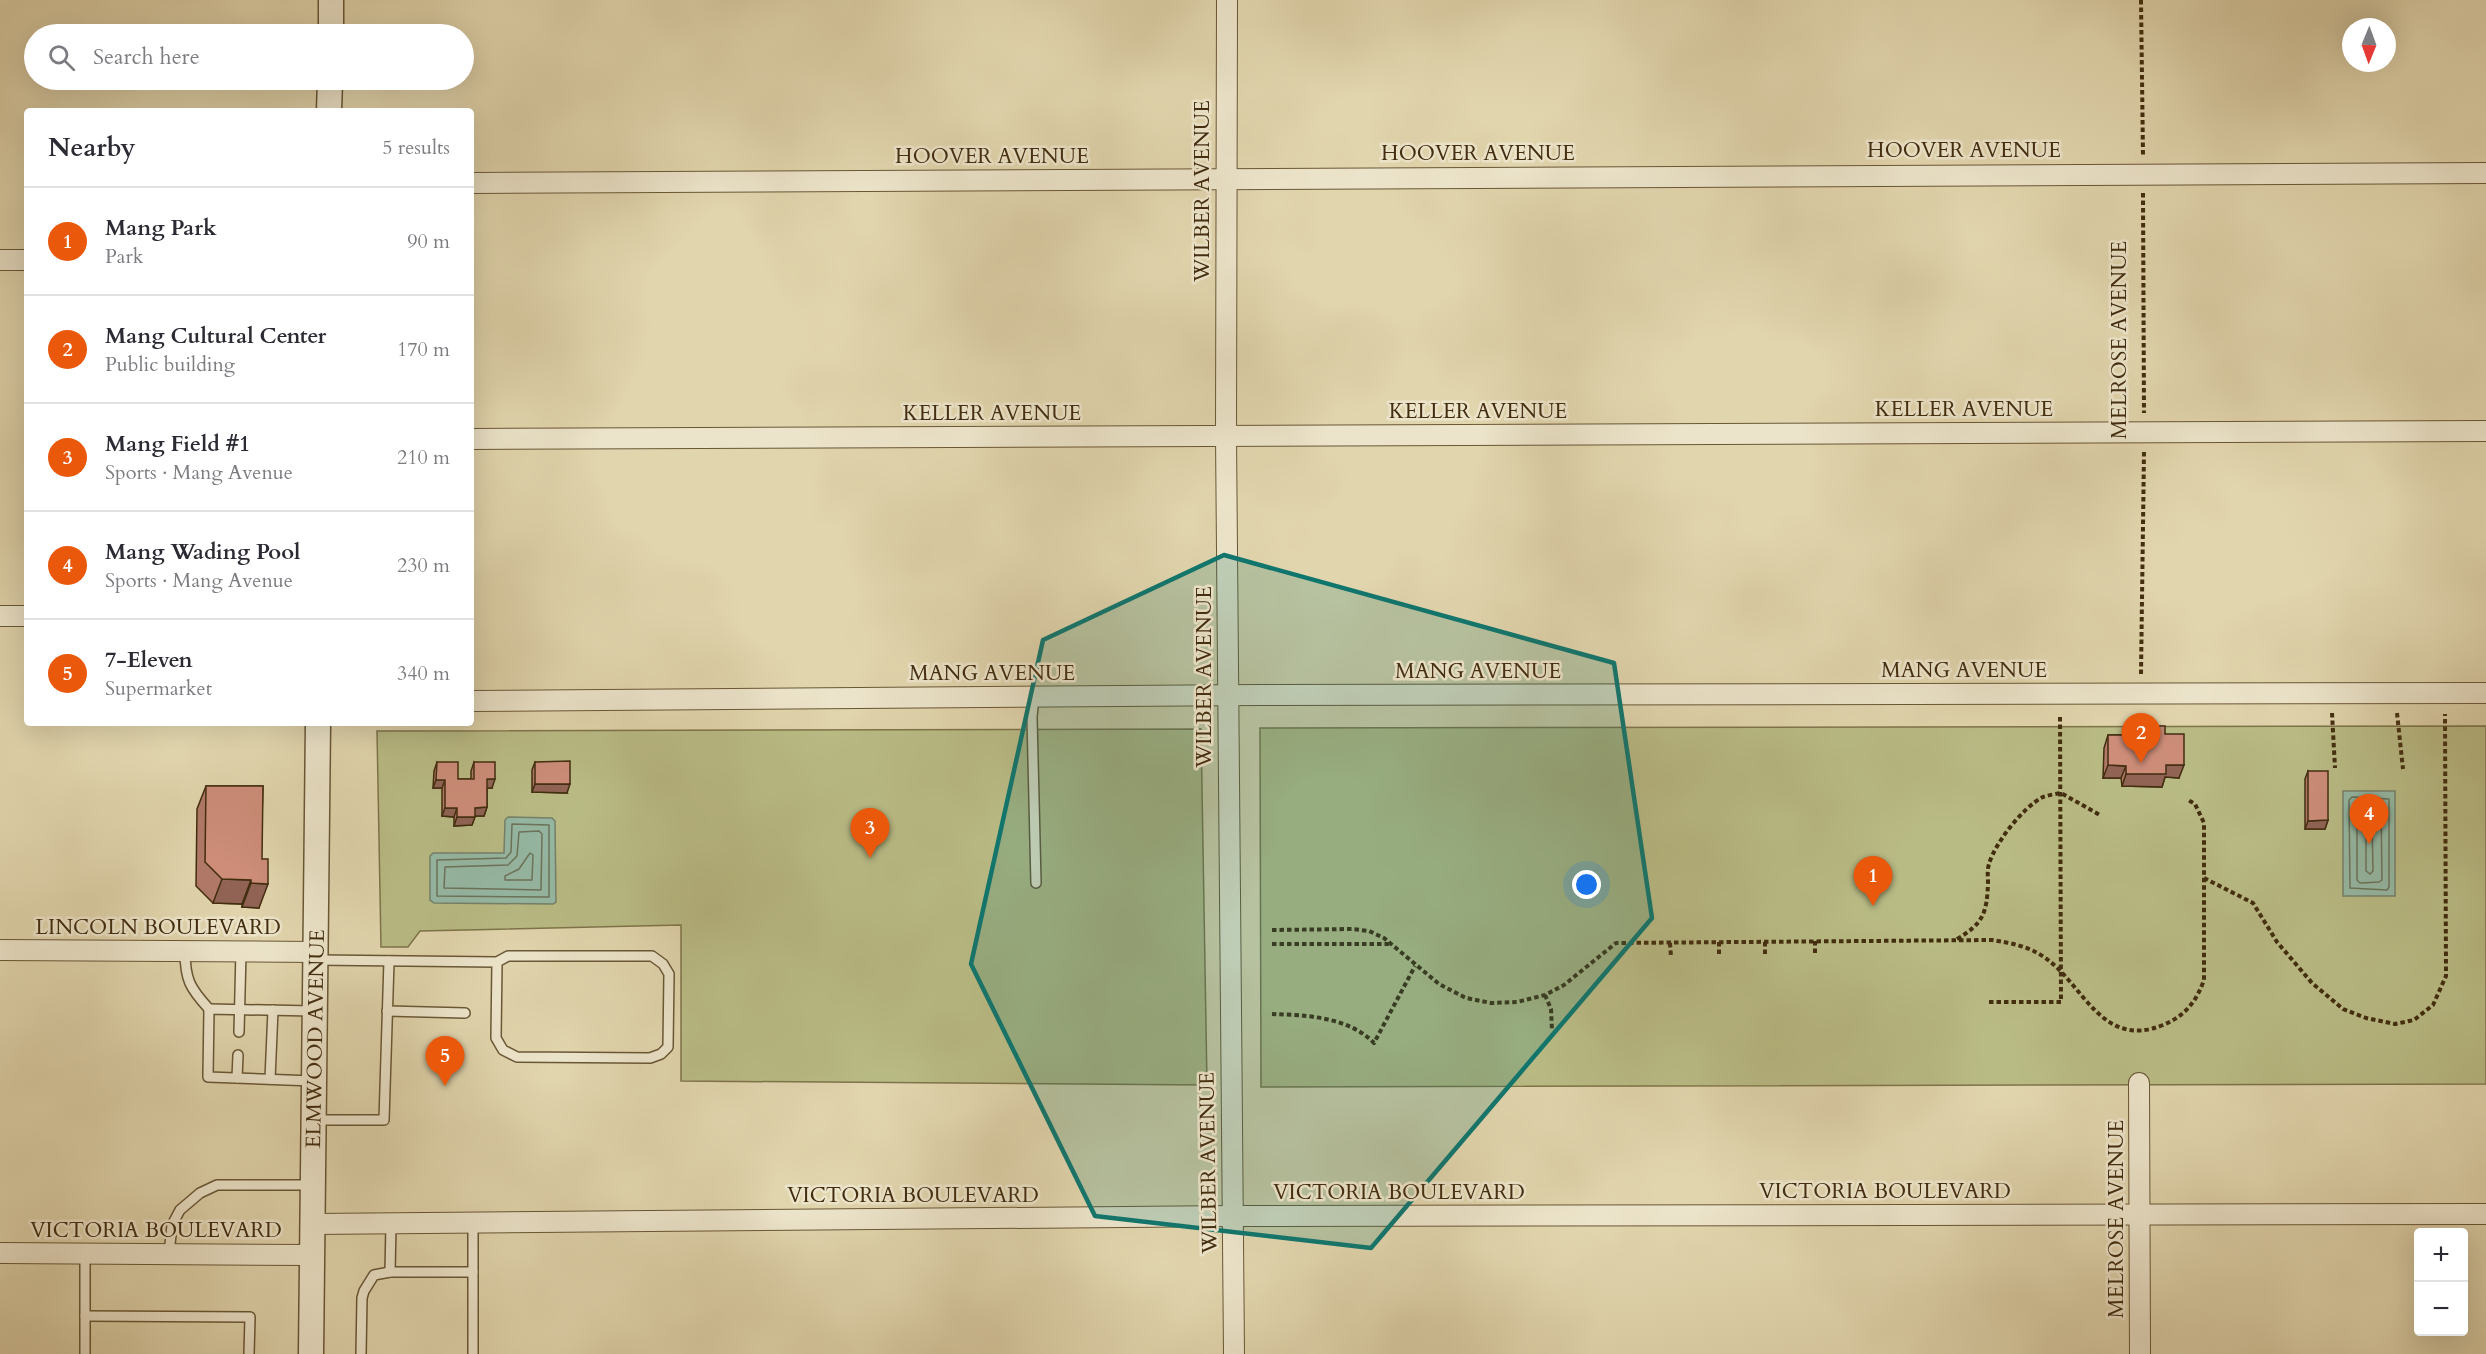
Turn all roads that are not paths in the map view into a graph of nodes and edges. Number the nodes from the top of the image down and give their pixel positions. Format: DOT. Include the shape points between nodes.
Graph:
graph roads {
  1 [pos="331,0"];
  2 [pos="1227,0"];
  3 [pos="331,24"];
  4 [pos="330,90"];
  5 [pos="329,108"];
  6 [pos="2486,172"];
  7 [pos="1227,179"];
  8 [pos="474,183"];
  9 [pos="0,260"];
  10 [pos="24,260"];
  11 [pos="2486,432"];
  12 [pos="1226,436"];
  13 [pos="474,439"];
  14 [pos="0,616"];
  15 [pos="24,616"];
  16 [pos="2486,693"];
  17 [pos="1228,695"];
  18 [pos="1034,697"];
  19 [pos="474,701"];
  20 [pos="318,726"];
  21 [pos="1036,883"];
  22 [pos="0,950"];
  23 [pos="184,951"];
  24 [pos="241,952"];
  25 [pos="316,956"];
  26 [pos="389,961"];
  27 [pos="497,962"];
  28 [pos="209,1009"];
  29 [pos="240,1009"];
  30 [pos="273,1010"];
  31 [pos="315,1011"];
  32 [pos="387,1011"];
  33 [pos="465,1013"];
  34 [pos="239,1032"];
  35 [pos="238,1055"];
  36 [pos="237,1078"];
  37 [pos="270,1079"];
  38 [pos="314,1081"];
  39 [pos="2139,1083"];
  40 [pos="314,1120"];
  41 [pos="313,1185"];
  42 [pos="2486,1214"];
  43 [pos="2140,1215"];
  44 [pos="1233,1216"];
  45 [pos="473,1223"];
  46 [pos="312,1224"];
  47 [pos="391,1224"];
  48 [pos="0,1253"];
  49 [pos="85,1254"];
  50 [pos="169,1254"];
  51 [pos="312,1255"];
  52 [pos="390,1272"];
  53 [pos="473,1272"];
  54 [pos="85,1316"];
  55 [pos="85,1354"];
  56 [pos="249,1354"];
  57 [pos="311,1354"];
  58 [pos="361,1354"];
  59 [pos="473,1354"];
  60 [pos="1234,1354"];
  61 [pos="2140,1354"];
  1 -- 3 [label="street"];
  2 -- 7 [label="street, WILBER AVENUE"];
  4 -- 5 [label="street"];
  6 -- 7 [label="street, HOOVER AVENUE"];
  7 -- 8 [label="street, HOOVER AVENUE"];
  7 -- 12 [label="street, WILBER AVENUE"];
  9 -- 10 [label="street"];
  11 -- 12 [label="street, KELLER AVENUE"];
  12 -- 13 [label="street, KELLER AVENUE"];
  12 -- 17 [label="street, WILBER AVENUE"];
  14 -- 15 [label="street"];
  16 -- 17 [label="street, MANG AVENUE"];
  17 -- 18 [label="street, MANG AVENUE"];
  17 -- 44 [label="street, WILBER AVENUE"];
  18 -- 19 [label="street, MANG AVENUE"];
  18 -- 21 [label="lane"];
  20 -- 25 [label="street, ELMWOOD AVENUE"];
  22 -- 23 [label="street, LINCOLN BOULEVARD"];
  23 -- 24 [label="street, LINCOLN BOULEVARD"];
  23 -- 28 [label="lane" via="185,975"];
  24 -- 25 [label="street, LINCOLN BOULEVARD"];
  24 -- 29 [label="lane"];
  25 -- 26 [label="lane"];
  25 -- 31 [label="street, ELMWOOD AVENUE"];
  26 -- 27 [label="lane"];
  26 -- 32 [label="lane"];
  27 -- 27 [label="lane" via="496,1038 503,1050 517,1058 650,1058 668,1047 669,974 652,956 508,956"];
  28 -- 29 [label="lane"];
  28 -- 36 [label="lane" via="208,1077"];
  29 -- 30 [label="lane"];
  29 -- 34 [label="lane"];
  30 -- 31 [label="lane"];
  30 -- 37 [label="lane"];
  31 -- 38 [label="street, ELMWOOD AVENUE"];
  32 -- 33 [label="lane"];
  32 -- 40 [label="lane" via="384,1120"];
  35 -- 36 [label="lane"];
  36 -- 37 [label="lane"];
  37 -- 38 [label="lane"];
  38 -- 40 [label="street, ELMWOOD AVENUE"];
  39 -- 43 [label="street, MELROSE AVENUE"];
  40 -- 41 [label="street, ELMWOOD AVENUE"];
  41 -- 46 [label="street, ELMWOOD AVENUE"];
  41 -- 50 [label="lane" via="217,1185 200,1193 180,1210 172,1225"];
  42 -- 43 [label="street, VICTORIA BOULEVARD"];
  43 -- 44 [label="street, VICTORIA BOULEVARD"];
  43 -- 61 [label="street, MELROSE AVENUE"];
  44 -- 45 [label="street, VICTORIA BOULEVARD"];
  44 -- 60 [label="street, WILBER AVENUE"];
  45 -- 47 [label="street, VICTORIA BOULEVARD"];
  45 -- 53 [label="lane"];
  46 -- 47 [label="street, VICTORIA BOULEVARD"];
  46 -- 51 [label="street, ELMWOOD AVENUE"];
  47 -- 52 [label="lane"];
  48 -- 49 [label="street, VICTORIA BOULEVARD"];
  49 -- 50 [label="street, VICTORIA BOULEVARD"];
  49 -- 54 [label="lane"];
  50 -- 51 [label="street, VICTORIA BOULEVARD"];
  51 -- 57 [label="street, ELMWOOD AVENUE"];
  52 -- 53 [label="lane"];
  52 -- 58 [label="lane" via="374,1275 364,1290"];
  53 -- 59 [label="lane"];
  54 -- 55 [label="lane"];
  54 -- 56 [label="lane" via="250,1317"];
}
